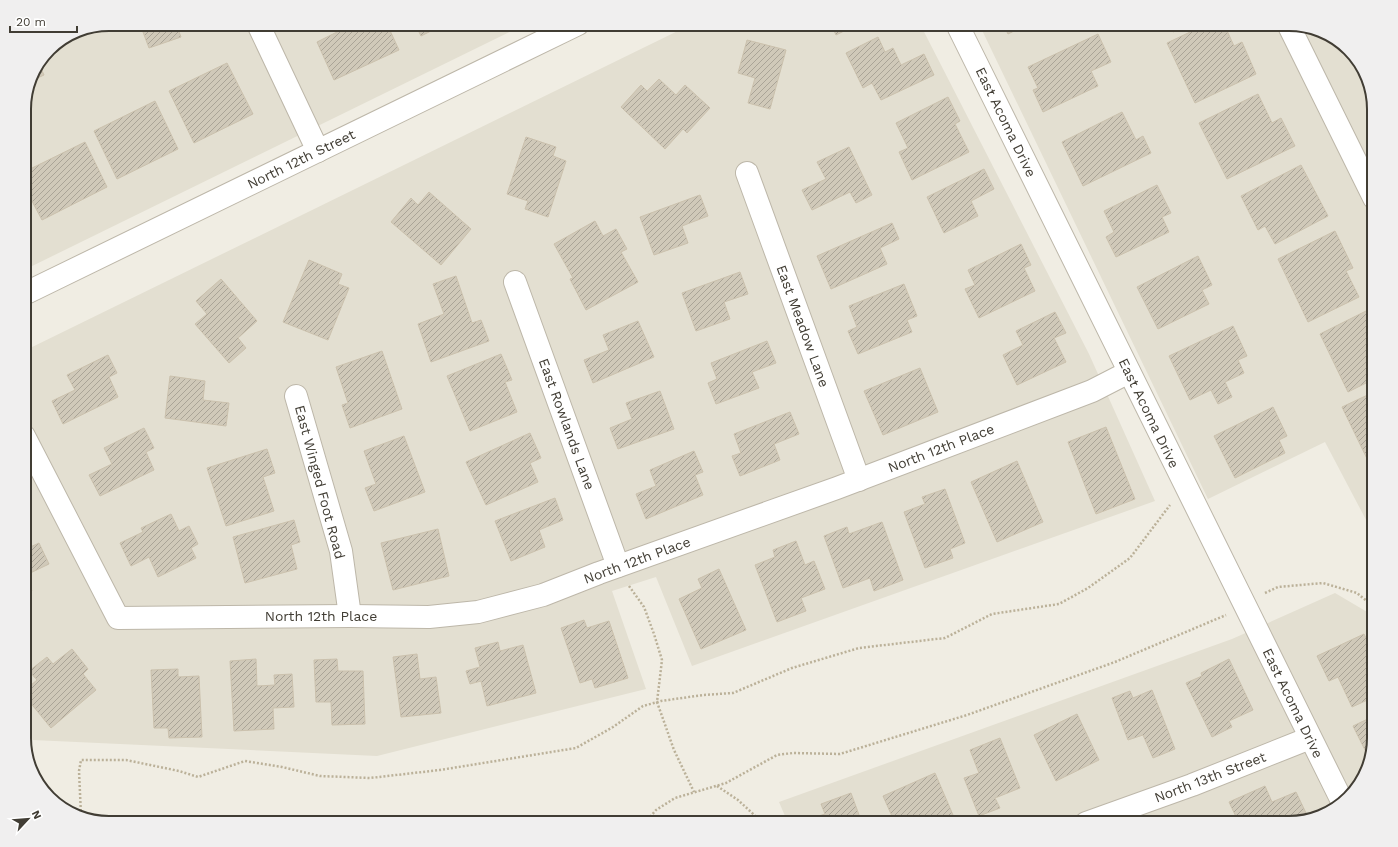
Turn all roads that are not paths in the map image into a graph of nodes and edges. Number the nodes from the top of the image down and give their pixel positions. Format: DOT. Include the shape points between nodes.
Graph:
graph roads {
  1 [pos="261,31"];
  2 [pos="564,31"];
  3 [pos="960,31"];
  4 [pos="1292,31"];
  5 [pos="318,151"];
  6 [pos="747,173"];
  7 [pos="1367,184"];
  8 [pos="515,282"];
  9 [pos="31,291"];
  10 [pos="1129,372"];
  11 [pos="296,396"];
  12 [pos="31,450"];
  13 [pos="859,480"];
  14 [pos="623,575"];
  15 [pos="350,616"];
  16 [pos="1310,738"];
  17 [pos="1340,797"];
  18 [pos="1107,816"];
  1 -- 5 [label="street"];
  2 -- 5 [label="street, North 12th Street"];
  3 -- 10 [label="street, East Acoma Drive"];
  4 -- 7 [label="street"];
  5 -- 9 [label="street, North 12th Street"];
  6 -- 13 [label="street, East Meadow Lane"];
  8 -- 14 [label="street, East Rowlands Lane"];
  10 -- 13 [label="street, North 12th Place" via="1092,391"];
  10 -- 16 [label="street, East Acoma Drive"];
  11 -- 15 [label="street, East Winged Foot Road" via="341,551"];
  12 -- 15 [label="street, North 12th Place" via="118,618"];
  13 -- 14 [label="street, North 12th Place"];
  14 -- 15 [label="street, North 12th Place" via="599,572 543,595 478,612 429,617"];
  16 -- 17 [label="street, East Acoma Drive"];
  16 -- 18 [label="street, North 13th Street"];
}
